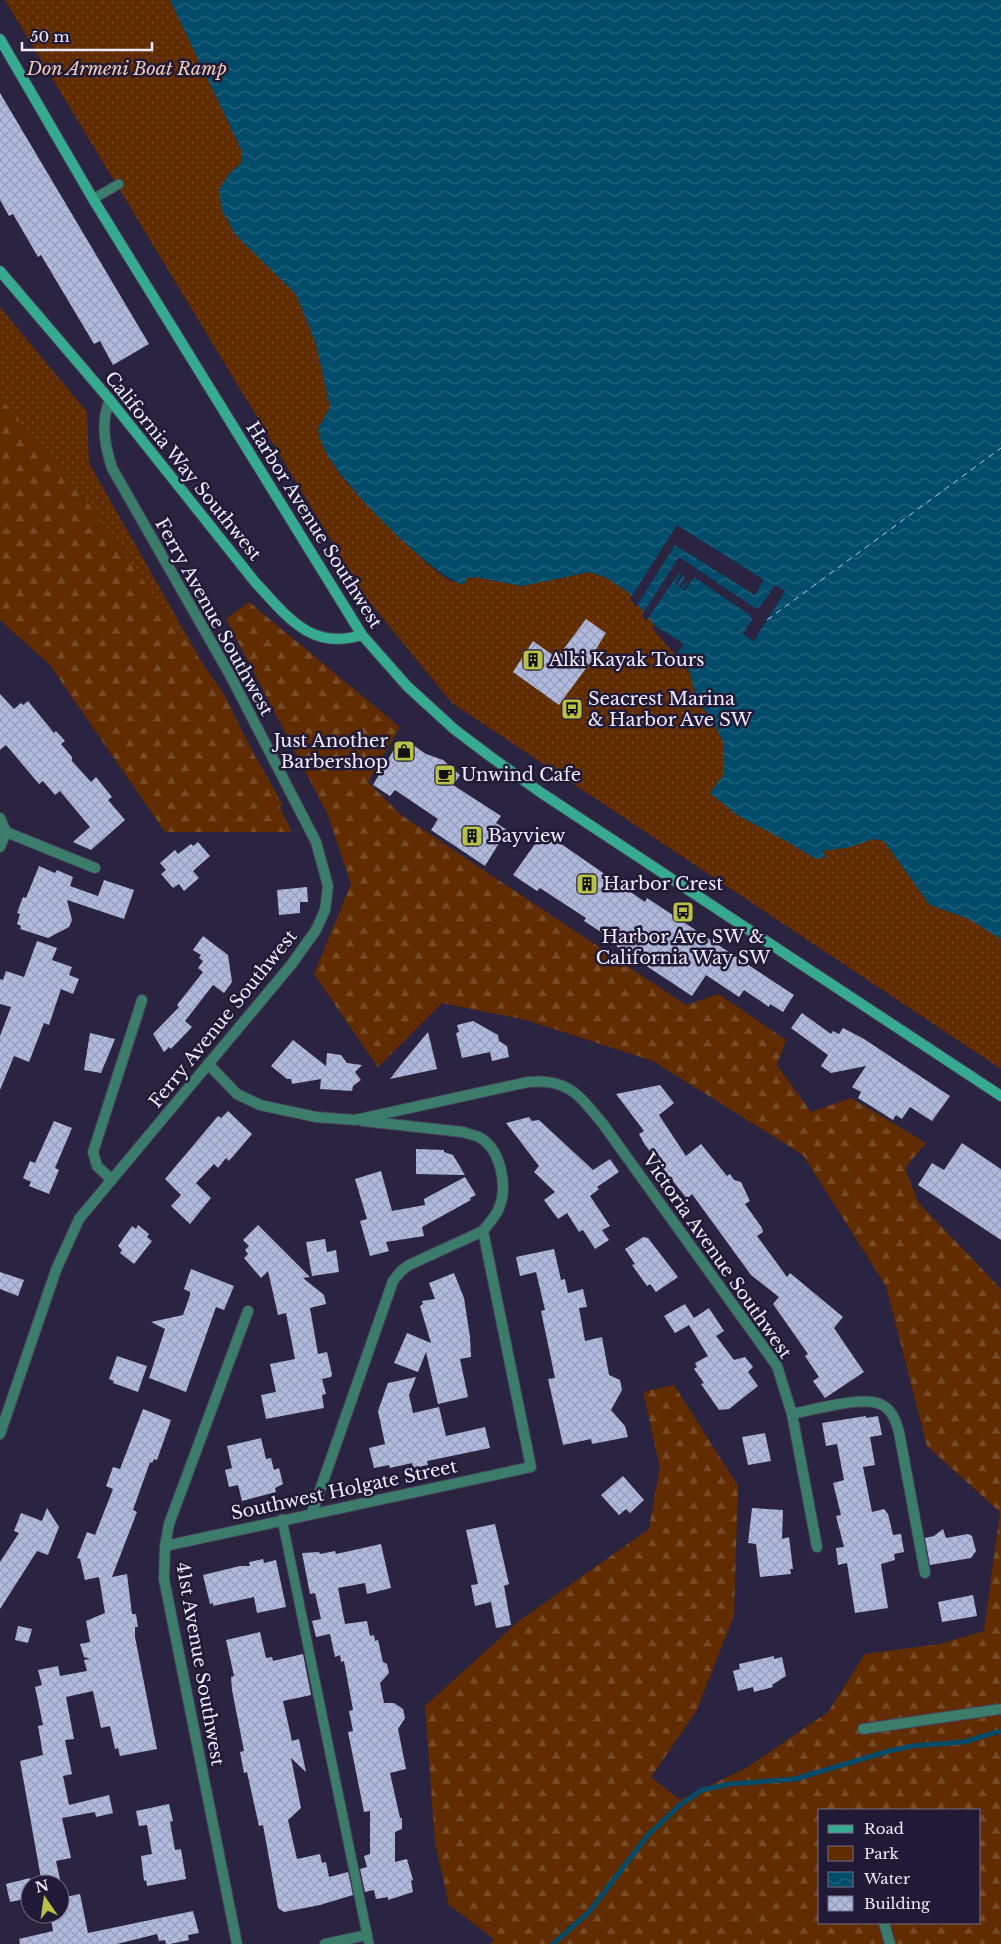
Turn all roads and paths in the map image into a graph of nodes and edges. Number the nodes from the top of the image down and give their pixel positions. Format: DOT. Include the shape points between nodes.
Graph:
graph roads {
  1 [pos="0,40"];
  2 [pos="119,184"];
  3 [pos="93,199"];
  4 [pos="0,271"];
  5 [pos="110,400"];
  6 [pos="362,635"];
  7 [pos="0,818"];
  8 [pos="6,832"];
  9 [pos="0,846"];
  10 [pos="95,868"];
  11 [pos="142,1000"];
  12 [pos="208,1064"];
  13 [pos="1001,1096"];
  14 [pos="355,1120"];
  15 [pos="112,1180"];
  16 [pos="483,1231"];
  17 [pos="248,1311"];
  18 [pos="792,1414"];
  19 [pos="0,1434"];
  20 [pos="312,1513"];
  21 [pos="282,1519"];
  22 [pos="165,1546"];
  23 [pos="817,1547"];
  24 [pos="925,1573"];
  25 [pos="1001,1709"];
  26 [pos="862,1729"];
  27 [pos="884,1924"];
  28 [pos="368,1940"];
  29 [pos="237,1944"];
  30 [pos="325,1944"];
  31 [pos="890,1944"];
  1 -- 3 [label="main road, Harbor Avenue Southwest"];
  2 -- 3 [label="lane"];
  3 -- 6 [label="main road, Harbor Avenue Southwest"];
  4 -- 5 [label="main road, California Way Southwest"];
  5 -- 6 [label="main road, California Way Southwest" via="255,582 298,626 324,640"];
  5 -- 12 [label="street, Ferry Avenue Southwest" via="104,416 104,434 112,468 230,675 316,842 328,886 325,910 316,930"];
  6 -- 13 [label="main road, Harbor Avenue Southwest" via="407,686 454,729 526,782"];
  7 -- 8 [label="street"];
  8 -- 9 [label="street"];
  8 -- 10 [label="street"];
  11 -- 15 [label="street" via="92,1152 97,1166"];
  12 -- 14 [label="street" via="237,1094 260,1105 316,1117"];
  12 -- 15 [label="street, Ferry Avenue Southwest"];
  14 -- 16 [label="street" via="463,1132 479,1137 497,1158 503,1192 499,1209"];
  14 -- 18 [label="street, Victoria Avenue Southwest" via="528,1082 559,1083 572,1089 604,1124 777,1366"];
  15 -- 19 [label="street, Ferry Avenue Southwest" via="80,1219 56,1270"];
  16 -- 20 [label="street" via="410,1265 394,1282"];
  16 -- 20 [label="street, Southwest Holgate Street" via="531,1467"];
  17 -- 22 [label="street, 41st Avenue Southwest" via="169,1524"];
  18 -- 23 [label="street, Victoria Avenue Southwest"];
  18 -- 24 [label="street" via="844,1403 880,1404 892,1412 897,1423"];
  20 -- 21 [label="street, Southwest Holgate Street"];
  21 -- 22 [label="street, Southwest Holgate Street"];
  21 -- 28 [label="lane"];
  22 -- 29 [label="street, 41st Avenue Southwest" via="164,1579"];
  25 -- 26 [label="street"];
  27 -- 31 [label="street"];
  28 -- 30 [label="street"];
}
